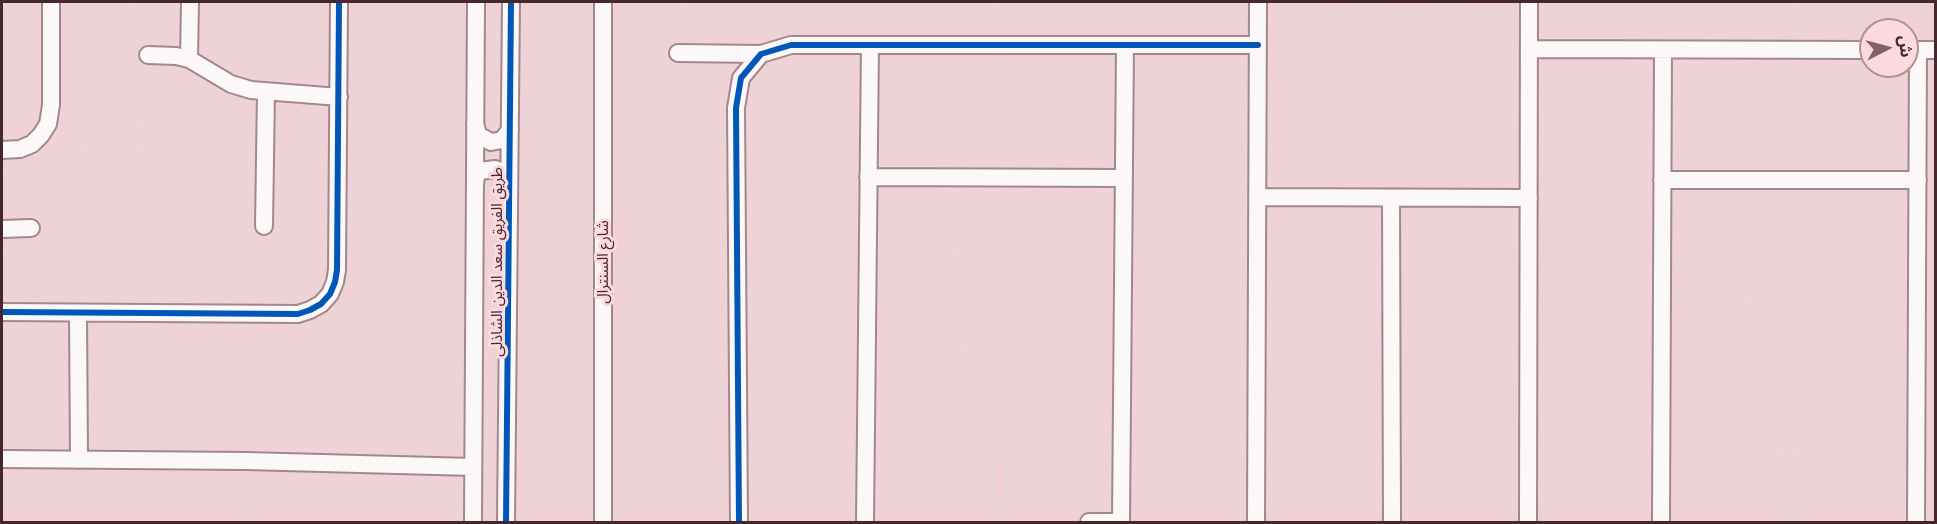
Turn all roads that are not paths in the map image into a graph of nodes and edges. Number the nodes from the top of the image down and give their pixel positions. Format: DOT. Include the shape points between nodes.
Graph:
graph roads {
  1 [pos="51,2"];
  2 [pos="190,2"];
  3 [pos="339,2"];
  4 [pos="476,2"];
  5 [pos="511,2"];
  6 [pos="603,2"];
  7 [pos="1258,7"];
  8 [pos="1529,8"];
  9 [pos="870,45"];
  10 [pos="1125,45"];
  11 [pos="1258,45"];
  12 [pos="1529,49"];
  13 [pos="1663,50"];
  14 [pos="1859,50"];
  15 [pos="1920,50"];
  16 [pos="681,53"];
  17 [pos="761,54"];
  18 [pos="148,55"];
  19 [pos="189,59"];
  20 [pos="266,92"];
  21 [pos="339,97"];
  22 [pos="475,122"];
  23 [pos="510,130"];
  24 [pos="2,150"];
  25 [pos="868,177"];
  26 [pos="1123,178"];
  27 [pos="1662,180"];
  28 [pos="1918,180"];
  29 [pos="475,187"];
  30 [pos="509,191"];
  31 [pos="1257,197"];
  32 [pos="1391,198"];
  33 [pos="1528,198"];
  34 [pos="264,226"];
  35 [pos="31,228"];
  36 [pos="2,229"];
  37 [pos="2,312"];
  38 [pos="78,312"];
  39 [pos="2,459"];
  40 [pos="79,460"];
  41 [pos="473,467"];
  42 [pos="473,522"];
  43 [pos="506,522"];
  44 [pos="603,522"];
  45 [pos="739,522"];
  46 [pos="865,522"];
  47 [pos="1089,522"];
  48 [pos="1120,522"];
  49 [pos="1256,522"];
  50 [pos="1392,522"];
  51 [pos="1528,522"];
  52 [pos="1661,522"];
  53 [pos="1916,522"];
  1 -- 24 [label="street" via="48,124 32,144"];
  2 -- 19 [label="street"];
  3 -- 21 [label="street"];
  4 -- 22 [label="street, طريق الفريق سعد الدين الشاذلى"];
  5 -- 23 [label="street, طريق الفريق سعد الدين الشاذلى"];
  6 -- 44 [label="street, شارع السنترال"];
  7 -- 11 [label="street"];
  8 -- 12 [label="street"];
  9 -- 10 [label="street"];
  9 -- 17 [label="street" via="790,45"];
  9 -- 25 [label="street"];
  10 -- 11 [label="street"];
  10 -- 26 [label="street"];
  11 -- 31 [label="street"];
  12 -- 13 [label="street"];
  12 -- 33 [label="street"];
  13 -- 14 [label="street"];
  13 -- 27 [label="street"];
  15 -- 28 [label="street"];
  16 -- 17 [label="street"];
  17 -- 45 [label="street" via="741,78 736,108"];
  18 -- 19 [label="street"];
  19 -- 20 [label="street" via="231,84"];
  20 -- 21 [label="street"];
  20 -- 34 [label="street"];
  21 -- 38 [label="street" via="337,270 330,294 321,304 298,314"];
  22 -- 23 [label="street" via="478,135 491,142 502,140"];
  22 -- 29 [label="street, طريق الفريق سعد الدين الشاذلى"];
  23 -- 30 [label="street, طريق الفريق سعد الدين الشاذلى"];
  25 -- 26 [label="street"];
  25 -- 46 [label="street"];
  26 -- 48 [label="street"];
  27 -- 28 [label="street"];
  27 -- 52 [label="street"];
  28 -- 53 [label="street"];
  29 -- 30 [label="street" via="480,171 495,169 505,176"];
  29 -- 41 [label="street, طريق الفريق سعد الدين الشاذلى"];
  30 -- 43 [label="street, طريق الفريق سعد الدين الشاذلى"];
  31 -- 32 [label="street"];
  31 -- 49 [label="street"];
  32 -- 33 [label="street"];
  32 -- 50 [label="street"];
  33 -- 51 [label="street"];
  35 -- 36 [label="street"];
  37 -- 38 [label="street"];
  38 -- 40 [label="street"];
  39 -- 40 [label="street"];
  40 -- 41 [label="street"];
  41 -- 42 [label="street, طريق الفريق سعد الدين الشاذلى"];
  47 -- 48 [label="street"];
}
